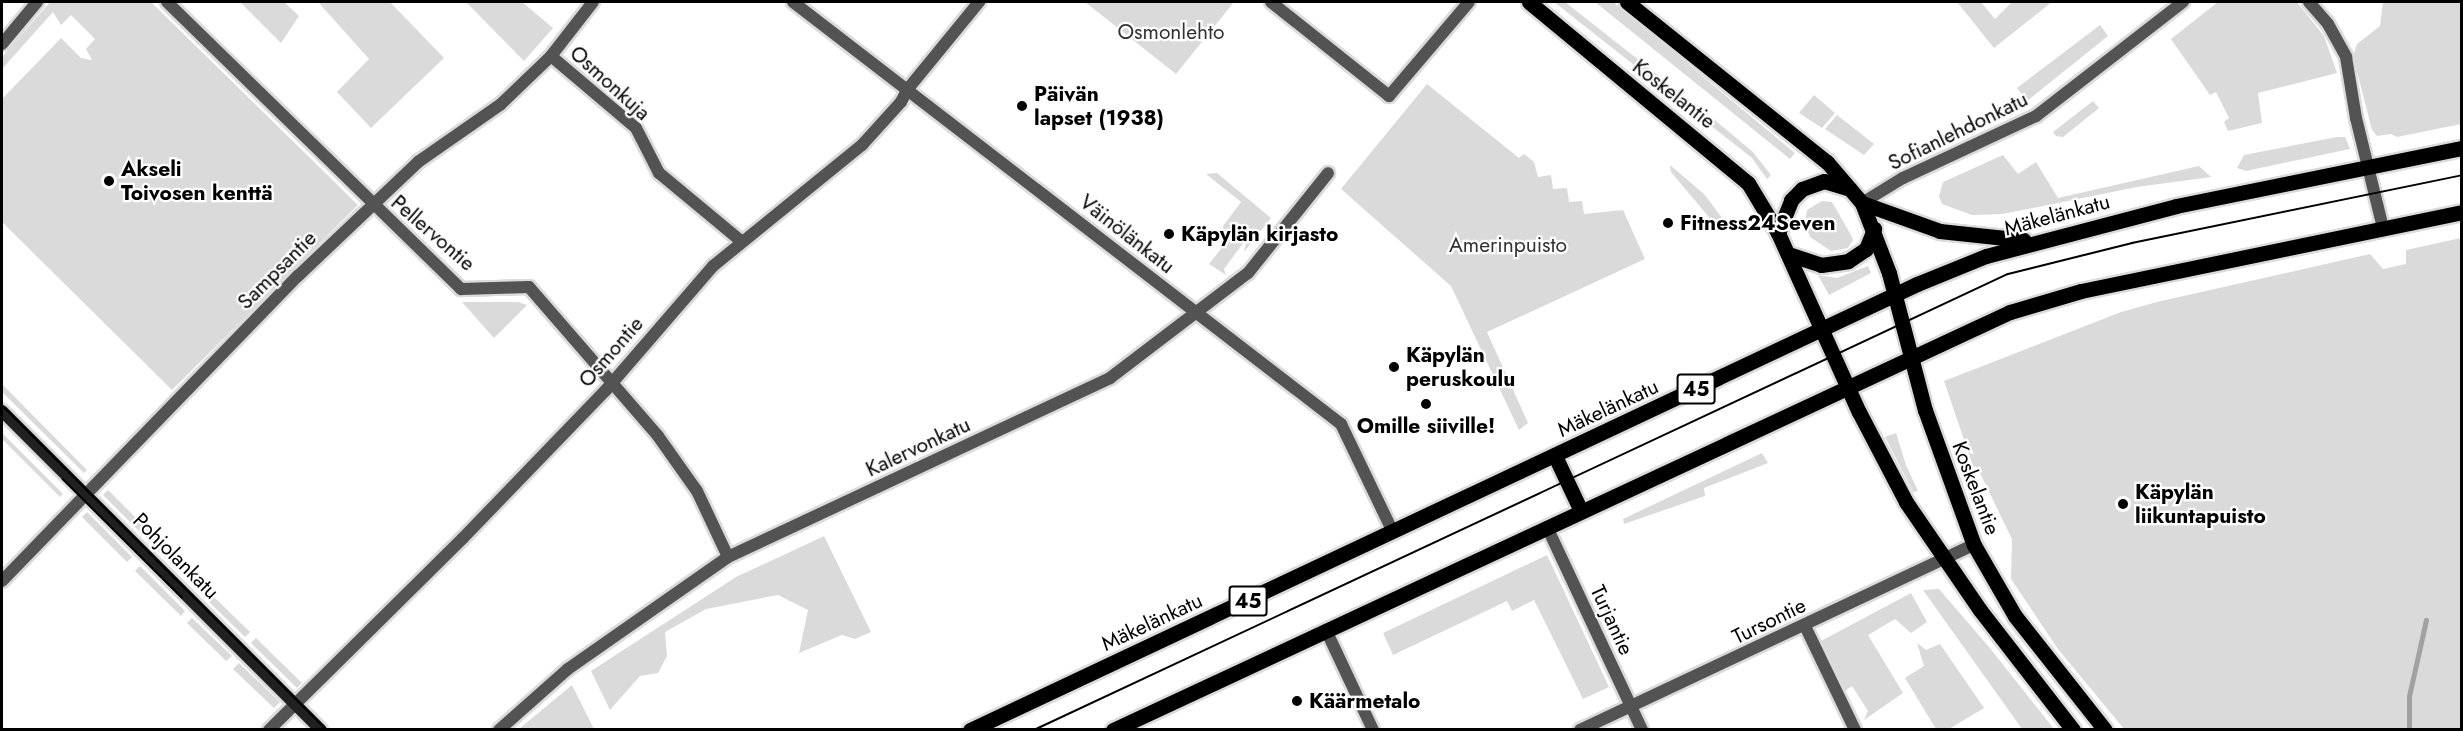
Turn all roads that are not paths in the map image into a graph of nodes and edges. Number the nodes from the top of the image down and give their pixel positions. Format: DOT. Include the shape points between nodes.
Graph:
graph roads {
  1 [pos="37,2"];
  2 [pos="167,2"];
  3 [pos="593,2"];
  4 [pos="793,2"];
  5 [pos="979,2"];
  6 [pos="1271,2"];
  7 [pos="1469,2"];
  8 [pos="1529,2"];
  9 [pos="1628,2"];
  10 [pos="2183,2"];
  11 [pos="2310,2"];
  12 [pos="2,44"];
  13 [pos="550,56"];
  14 [pos="907,90"];
  15 [pos="2462,148"];
  16 [pos="2368,168"];
  17 [pos="1328,173"];
  18 [pos="1857,196"];
  19 [pos="372,205"];
  20 [pos="2462,212"];
  21 [pos="2383,228"];
  22 [pos="1874,229"];
  23 [pos="1778,233"];
  24 [pos="2034,240"];
  25 [pos="741,241"];
  26 [pos="1788,254"];
  27 [pos="1894,295"];
  28 [pos="1194,310"];
  29 [pos="1825,328"];
  30 [pos="1911,355"];
  31 [pos="612,382"];
  32 [pos="1848,385"];
  33 [pos="2,411"];
  34 [pos="1555,456"];
  35 [pos="85,493"];
  36 [pos="1581,511"];
  37 [pos="1547,527"];
  38 [pos="1393,532"];
  39 [pos="1974,545"];
  40 [pos="728,557"];
  41 [pos="1944,558"];
  42 [pos="2,581"];
  43 [pos="1805,626"];
  44 [pos="1326,630"];
  45 [pos="296,704"];
  46 [pos="1632,708"];
  47 [pos="269,729"];
  48 [pos="321,729"];
  49 [pos="499,729"];
  50 [pos="970,729"];
  51 [pos="1113,729"];
  52 [pos="1373,729"];
  53 [pos="1580,729"];
  54 [pos="1642,729"];
  55 [pos="1855,729"];
  56 [pos="2073,729"];
  57 [pos="2104,729"];
  1 -- 12 [label="street"];
  2 -- 19 [label="street, Pellervontie"];
  3 -- 13 [label="street, Sampsantie"];
  4 -- 14 [label="street, Väinölänkatu"];
  5 -- 14 [label="street, Osmontie"];
  6 -- 7 [label="street" via="1389,96"];
  8 -- 23 [label="main road, Koskelantie" via="1736,170 1759,198"];
  9 -- 18 [label="main road, Koskelantie" via="1827,162"];
  10 -- 18 [label="street, Sofianlehdonkatu" via="2036,116"];
  11 -- 16 [label="street" via="2328,24 2346,57"];
  13 -- 19 [label="street, Sampsantie" via="501,104 418,162"];
  13 -- 25 [label="street, Osmonkuja" via="636,128 659,173"];
  14 -- 25 [label="street, Osmontie" via="862,145"];
  14 -- 28 [label="street, Väinölänkatu"];
  15 -- 16 [label="main road, Mäkelänkatu"];
  16 -- 21 [label="street"];
  16 -- 24 [label="main road, Mäkelänkatu" via="2176,206"];
  17 -- 28 [label="street, Kalervonkatu" via="1248,273 1209,304"];
  18 -- 22 [label="main road, Koskelantie"];
  18 -- 23 [label="main road" via="1824,181 1802,189 1791,200"];
  18 -- 24 [label="main road" via="1940,231"];
  19 -- 31 [label="street, Pellervontie" via="461,289 529,287"];
  19 -- 35 [label="street, Sampsantie"];
  20 -- 21 [label="main road"];
  21 -- 30 [label="main road" via="2036,303"];
  22 -- 26 [label="main road" via="1866,249 1848,261 1821,265"];
  22 -- 27 [label="main road, Koskelantie"];
  23 -- 26 [label="main road, Koskelantie"];
  24 -- 27 [label="main road, Mäkelänkatu"];
  25 -- 31 [label="street, Osmontie" via="688,293"];
  26 -- 29 [label="main road, Koskelantie"];
  27 -- 29 [label="main road, Mäkelänkatu"];
  27 -- 30 [label="main road, Koskelantie"];
  28 -- 38 [label="street, Väinölänkatu" via="1341,424"];
  28 -- 40 [label="street, Kalervonkatu" via="1110,378"];
  29 -- 32 [label="main road, Koskelantie"];
  29 -- 34 [label="main road, Mäkelänkatu / 45"];
  30 -- 32 [label="main road"];
  30 -- 39 [label="main road, Koskelantie" via="1925,410"];
  31 -- 40 [label="street, Pellervontie" via="698,491"];
  31 -- 45 [label="street, Osmontie"];
  32 -- 36 [label="main road"];
  32 -- 41 [label="main road, Koskelantie" via="1898,489"];
  33 -- 35 [label="street, Pohjolankatu"];
  34 -- 36 [label="main road"];
  34 -- 38 [label="main road, Mäkelänkatu / 45"];
  35 -- 42 [label="street, Sampsantie"];
  35 -- 45 [label="street, Pohjolankatu"];
  36 -- 37 [label="main road"];
  37 -- 44 [label="main road"];
  37 -- 46 [label="street, Turjantie"];
  38 -- 50 [label="main road, Mäkelänkatu / 45"];
  39 -- 41 [label="street, Tursontie"];
  39 -- 57 [label="main road, Koskelantie" via="2015,616"];
  40 -- 49 [label="street, Kalervonkatu" via="568,669"];
  41 -- 43 [label="street, Tursontie"];
  41 -- 56 [label="main road, Koskelantie"];
  43 -- 46 [label="street, Tursontie"];
  43 -- 55 [label="street"];
  44 -- 51 [label="main road"];
  44 -- 52 [label="street"];
  45 -- 47 [label="street, Osmontie"];
  45 -- 48 [label="street, Pohjolankatu"];
  46 -- 53 [label="street, Tursontie" via="1622,708"];
  46 -- 54 [label="street, Turjantie"];
}
